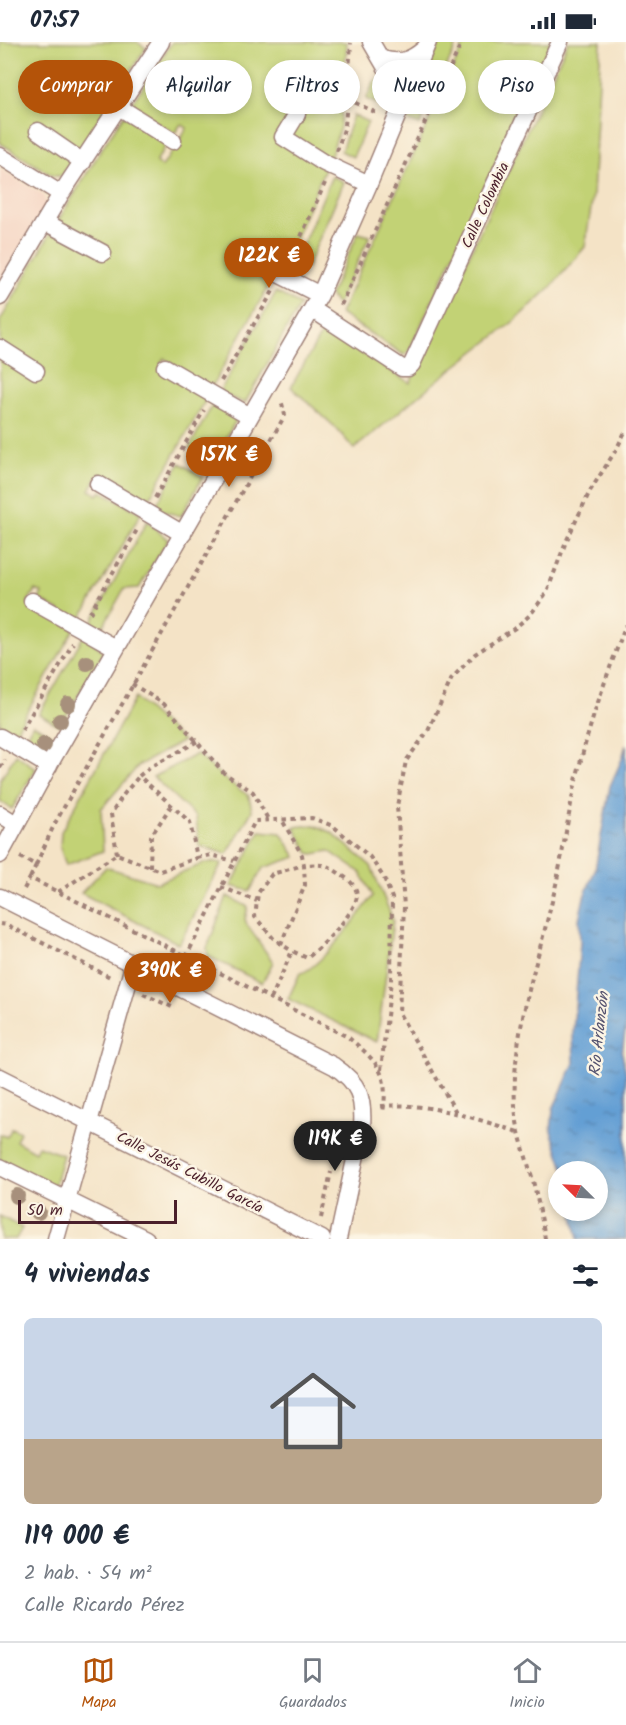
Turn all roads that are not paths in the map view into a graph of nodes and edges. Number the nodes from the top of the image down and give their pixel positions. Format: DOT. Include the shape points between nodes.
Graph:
graph roads {
  1 [pos="371,42"];
  2 [pos="560,42"];
  3 [pos="426,44"];
  4 [pos="153,45"];
  5 [pos="382,59"];
  6 [pos="419,60"];
  7 [pos="133,81"];
  8 [pos="114,114"];
  9 [pos="130,114"];
  10 [pos="297,114"];
  11 [pos="397,114"];
  12 [pos="38,131"];
  13 [pos="173,141"];
  14 [pos="0,156"];
  15 [pos="82,162"];
  16 [pos="369,184"];
  17 [pos="61,194"];
  18 [pos="45,222"];
  19 [pos="235,252"];
  20 [pos="103,253"];
  21 [pos="0,297"];
  22 [pos="316,302"];
  23 [pos="0,348"];
  24 [pos="165,367"];
  25 [pos="36,371"];
  26 [pos="250,416"];
  27 [pos="98,484"];
  28 [pos="183,534"];
  29 [pos="32,601"];
  30 [pos="116,648"];
  31 [pos="7,741"];
  32 [pos="49,766"];
  33 [pos="0,814"];
  34 [pos="16,824"];
  35 [pos="1,852"];
  36 [pos="0,897"];
  37 [pos="134,966"];
  38 [pos="0,1077"];
  39 [pos="89,1122"];
  40 [pos="0,1167"];
  41 [pos="67,1200"];
  42 [pos="319,1238"];
  43 [pos="56,1239"];
  44 [pos="146,1239"];
  45 [pos="338,1239"];
  1 -- 5 [label="street"];
  2 -- 22 [label="street, Calle Colombia" via="412,364 408,368 397,365 332,322"];
  3 -- 5 [label="street" via="415,57 405,61"];
  3 -- 6 [label="street"];
  4 -- 7 [label="street"];
  8 -- 15 [label="street"];
  9 -- 13 [label="street"];
  10 -- 16 [label="street" via="283,137"];
  11 -- 16 [label="street"];
  12 -- 15 [label="street"];
  14 -- 17 [label="street"];
  15 -- 17 [label="street"];
  16 -- 22 [label="street"];
  17 -- 18 [label="street"];
  18 -- 20 [label="street"];
  18 -- 21 [label="street"];
  19 -- 22 [label="street" via="281,276"];
  22 -- 26 [label="street"];
  23 -- 25 [label="street"];
  24 -- 26 [label="street"];
  26 -- 28 [label="street"];
  27 -- 28 [label="street"];
  28 -- 30 [label="street"];
  29 -- 30 [label="street"];
  30 -- 32 [label="street"];
  31 -- 32 [label="street"];
  32 -- 34 [label="street"];
  33 -- 34 [label="street"];
  34 -- 35 [label="street"];
  36 -- 37 [label="street"];
  37 -- 39 [label="street"];
  37 -- 45 [label="street" via="348,1075 359,1090 362,1127"];
  38 -- 39 [label="street, Calle Jesús Cubillo García"];
  39 -- 41 [label="street"];
  39 -- 42 [label="street, Calle Jesús Cubillo García"];
  40 -- 41 [label="street"];
  41 -- 43 [label="street"];
  41 -- 44 [label="street"];
}
